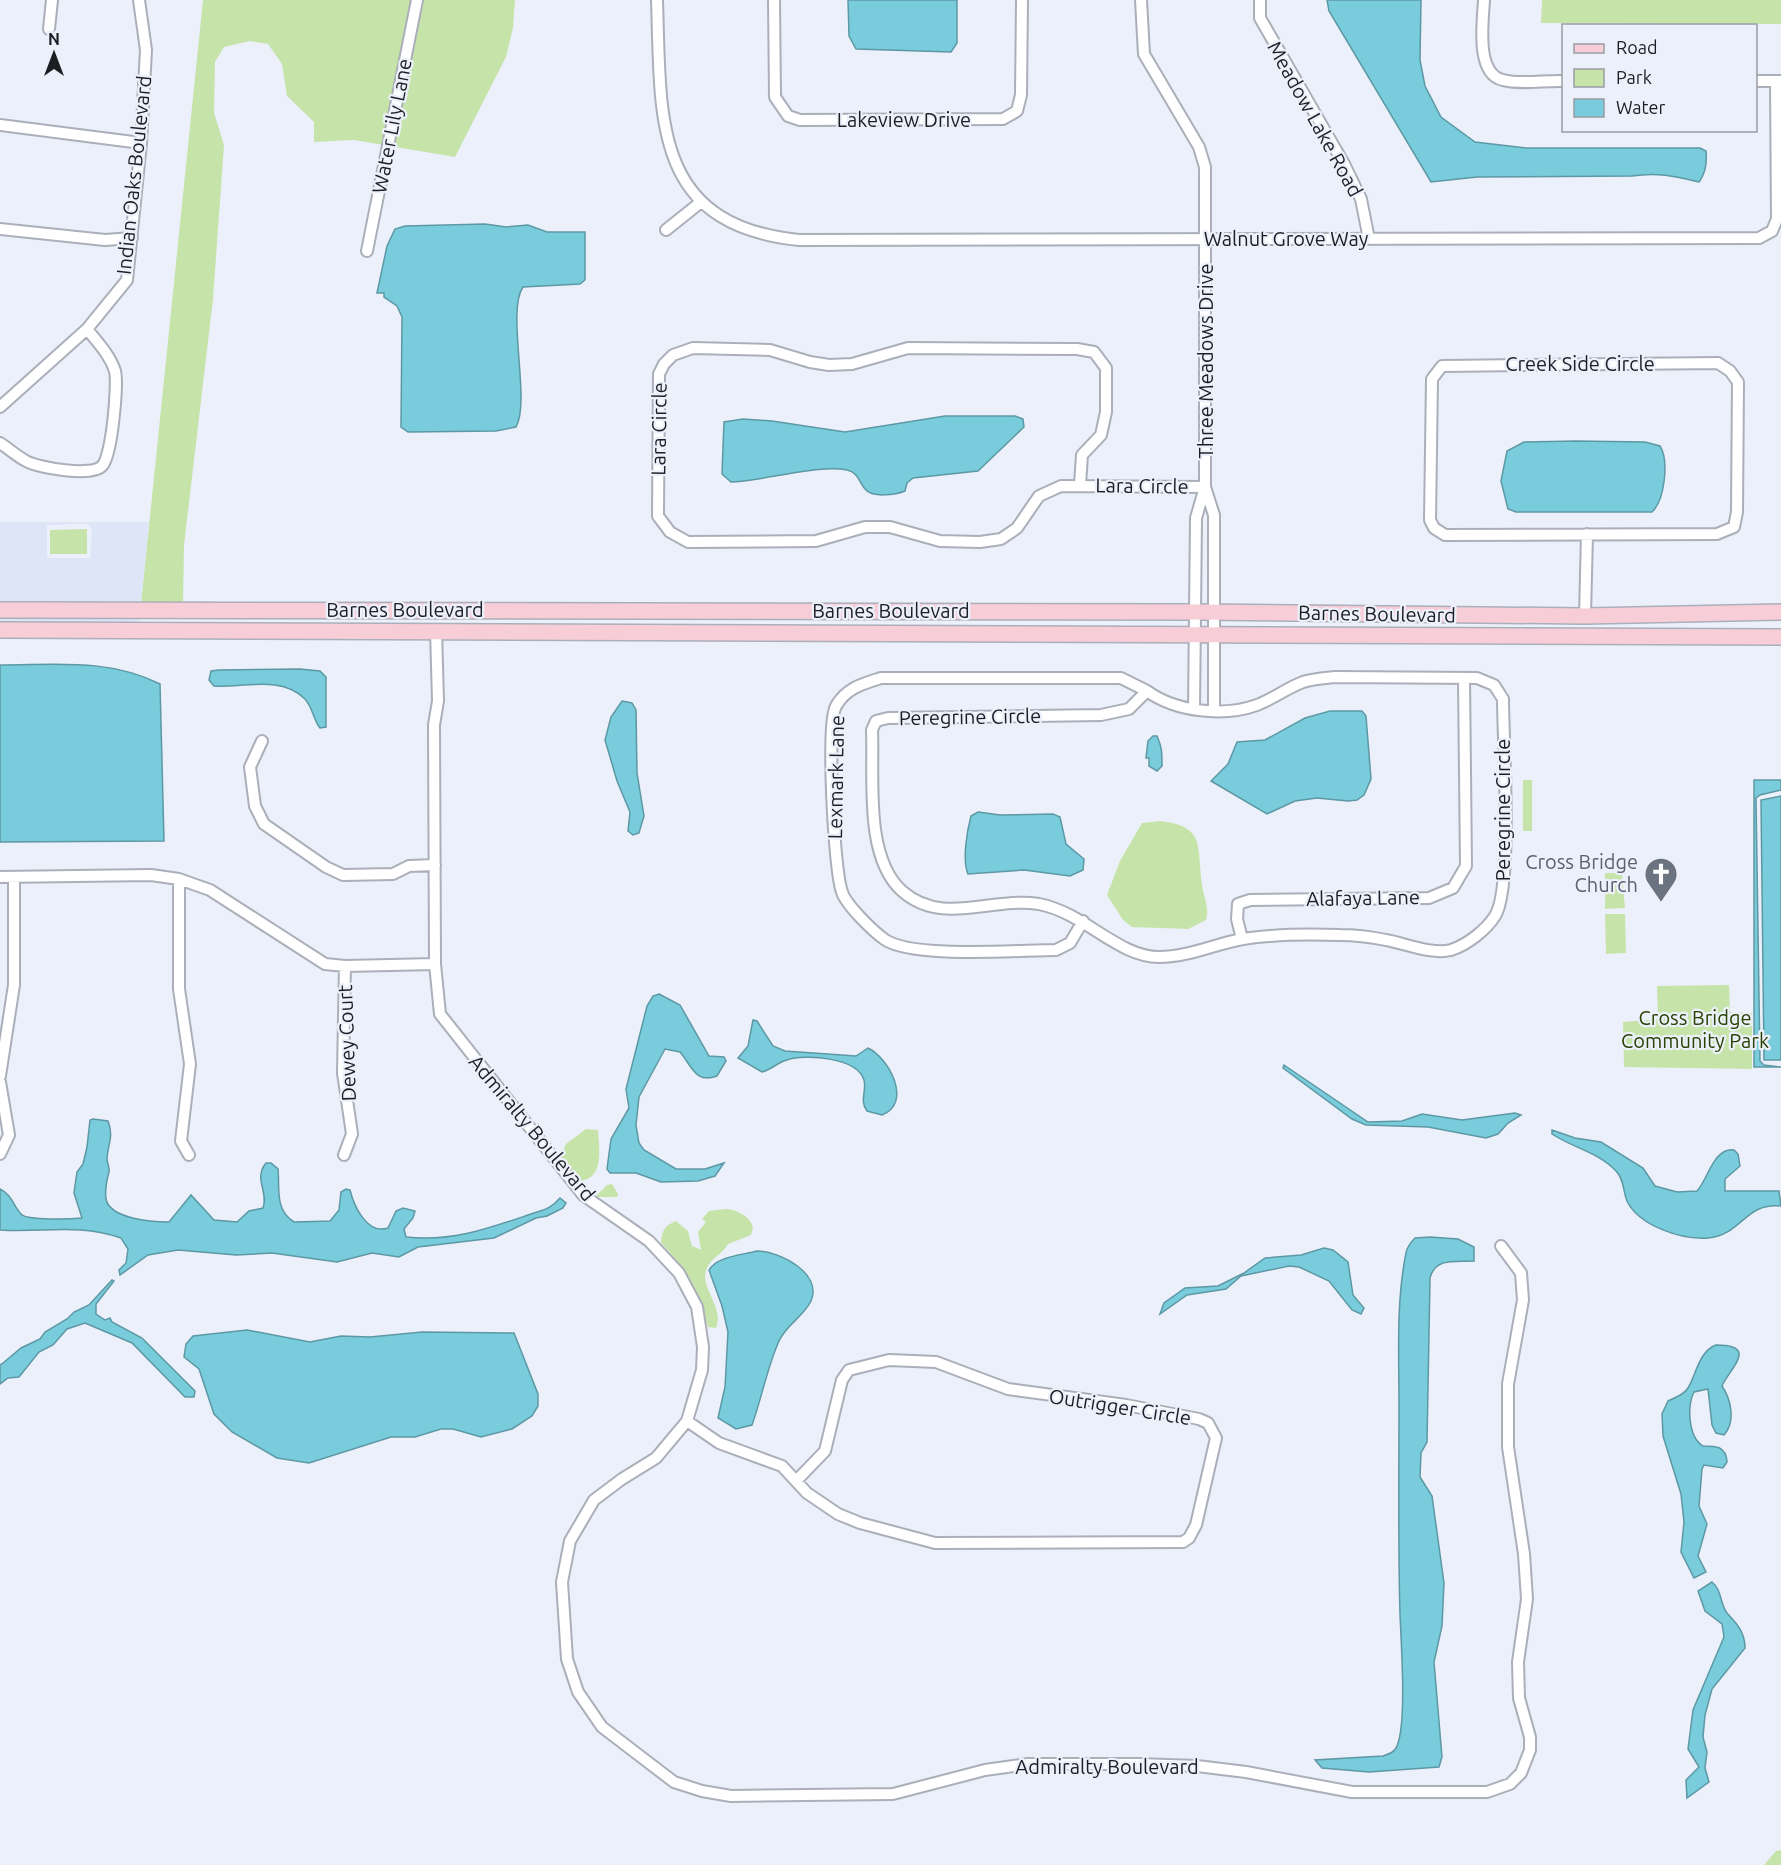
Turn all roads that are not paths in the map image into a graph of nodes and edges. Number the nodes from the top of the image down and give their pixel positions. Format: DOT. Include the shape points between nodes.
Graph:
graph roads {
  1 [pos="52,0"];
  2 [pos="139,0"];
  3 [pos="417,0"];
  4 [pos="657,0"];
  5 [pos="774,0"];
  6 [pos="1022,0"];
  7 [pos="1141,0"];
  8 [pos="1260,0"];
  9 [pos="1484,0"];
  10 [pos="49,29"];
  11 [pos="1562,81"];
  12 [pos="1757,81"];
  13 [pos="1778,81"];
  14 [pos="0,125"];
  15 [pos="141,143"];
  16 [pos="700,202"];
  17 [pos="0,229"];
  18 [pos="666,230"];
  19 [pos="132,238"];
  20 [pos="1206,238"];
  21 [pos="1369,239"];
  22 [pos="367,251"];
  23 [pos="87,329"];
  24 [pos="0,407"];
  25 [pos="0,442"];
  26 [pos="1080,485"];
  27 [pos="1205,487"];
  28 [pos="1587,534"];
  29 [pos="0,610"];
  30 [pos="423,610"];
  31 [pos="643,611"];
  32 [pos="1197,612"];
  33 [pos="1781,612"];
  34 [pos="1212,613"];
  35 [pos="1585,616"];
  36 [pos="1573,626"];
  37 [pos="0,630"];
  38 [pos="325,630"];
  39 [pos="436,630"];
  40 [pos="1196,633"];
  41 [pos="1213,633"];
  42 [pos="1424,635"];
  43 [pos="1551,636"];
  44 [pos="1781,637"];
  45 [pos="1464,678"];
  46 [pos="1147,692"];
  47 [pos="1194,709"];
  48 [pos="1214,709"];
  49 [pos="262,741"];
  50 [pos="435,865"];
  51 [pos="0,877"];
  52 [pos="14,877"];
  53 [pos="179,879"];
  54 [pos="1083,921"];
  55 [pos="1242,939"];
  56 [pos="435,964"];
  57 [pos="345,966"];
  58 [pos="0,1076"];
  59 [pos="0,1082"];
  60 [pos="0,1154"];
  61 [pos="189,1155"];
  62 [pos="344,1155"];
  63 [pos="1501,1246"];
  64 [pos="687,1421"];
  65 [pos="797,1480"];
  1 -- 10 [label="street"];
  2 -- 15 [label="street, Indian Oaks Boulevard" via="146,50"];
  3 -- 22 [label="street, Water Lily Lane"];
  4 -- 16 [label="street, Walnut Grove Way" via="660,105 666,140 675,165"];
  5 -- 6 [label="street, Lakeview Drive" via="776,97 788,116 800,120 1003,119 1017,111 1021,95"];
  7 -- 20 [label="street, Three Meadows Drive" via="1144,54 1199,147 1205,167"];
  8 -- 21 [label="street, Meadow Lake Road" via="1260,18 1361,199"];
  9 -- 11 [label="street" via="1483,60 1492,74 1502,80"];
  12 -- 13 [label="street"];
  13 -- 21 [label="street, Walnut Grove Way" via="1777,219 1772,231 1759,238"];
  14 -- 15 [label="street"];
  15 -- 19 [label="street, Indian Oaks Boulevard"];
  16 -- 18 [label="street"];
  16 -- 20 [label="street, Walnut Grove Way" via="739,228 799,240"];
  17 -- 19 [label="street" via="105,240"];
  19 -- 23 [label="street, Indian Oaks Boulevard" via="126,280"];
  20 -- 21 [label="street, Walnut Grove Way"];
  20 -- 27 [label="street, Three Meadows Drive"];
  23 -- 24 [label="street, Indian Oaks Boulevard"];
  23 -- 25 [label="street" via="109,357 116,374 109,453 102,466 91,471 45,468"];
  26 -- 26 [label="street, Lara Circle" via="1061,486 1039,496 1017,528 1001,539 940,541 890,527 865,527 816,541 688,542 670,532 658,516 659,374 673,355 693,348 770,350 829,365 908,348 1094,352 1106,368 1106,412 1101,435 1082,455"];
  26 -- 27 [label="street, Lara Circle"];
  27 -- 32 [label="street, Three Meadows Drive" via="1196,518"];
  27 -- 34 [label="street, Three Meadows Drive" via="1214,515"];
  28 -- 28 [label="street, Creek Side Circle" via="1445,535 1434,528 1430,520 1432,379 1442,366 1718,363 1730,371 1738,382 1734,527 1717,534"];
  28 -- 35 [label="street"];
  29 -- 30 [label="main road, Barnes Boulevard"];
  30 -- 31 [label="main road, Barnes Boulevard"];
  30 -- 38 [label="main road" via="413,620 348,622"];
  31 -- 32 [label="main road, Barnes Boulevard"];
  31 -- 39 [label="main road" via="627,619 465,618"];
  32 -- 34 [label="main road, Barnes Boulevard"];
  32 -- 40 [label="street, Three Meadows Drive"];
  33 -- 35 [label="main road, Barnes Boulevard"];
  34 -- 35 [label="main road, Barnes Boulevard"];
  34 -- 41 [label="street, Three Meadows Drive"];
  35 -- 36 [label="main road"];
  36 -- 42 [label="main road" via="1455,628"];
  36 -- 43 [label="main road"];
  37 -- 38 [label="main road, Barnes Boulevard"];
  38 -- 39 [label="main road, Barnes Boulevard"];
  39 -- 40 [label="main road, Barnes Boulevard"];
  39 -- 50 [label="street, Admiralty Boulevard"];
  40 -- 41 [label="main road, Barnes Boulevard"];
  40 -- 47 [label="street"];
  41 -- 42 [label="main road, Barnes Boulevard"];
  41 -- 48 [label="street"];
  42 -- 43 [label="main road, Barnes Boulevard"];
  43 -- 44 [label="main road, Barnes Boulevard"];
  45 -- 48 [label="street, Peregrine Circle" via="1335,677 1304,682 1240,710"];
  45 -- 55 [label="street, Alafaya Lane" via="1466,866 1453,888 1429,897 1250,900 1238,904"];
  45 -- 55 [label="street, Peregrine Circle" via="1494,685 1503,699 1504,883 1496,915 1476,937 1450,950 1341,935"];
  46 -- 47 [label="street, Peregrine Circle" via="1161,702"];
  46 -- 54 [label="street, Peregrine Circle" via="1129,709 1101,715 888,717 876,721 872,730 876,840 883,867 902,891 929,908 962,910 999,904 1038,904"];
  46 -- 54 [label="street, Lexmark Lane" via="1121,678 881,678 852,687 835,708 832,735 842,894 885,941 919,950 1056,950 1070,943"];
  47 -- 48 [label="street, Peregrine Circle"];
  49 -- 50 [label="street" via="250,767 255,806 264,824 343,875 393,874 409,866"];
  50 -- 56 [label="street, Admiralty Boulevard"];
  51 -- 52 [label="street"];
  52 -- 53 [label="street" via="151,875"];
  52 -- 58 [label="street" via="14,985"];
  53 -- 57 [label="street" via="210,890 325,964"];
  53 -- 61 [label="street" via="179,989 190,1064 181,1141"];
  54 -- 55 [label="street, Peregrine Circle" via="1127,950 1156,957 1187,955"];
  56 -- 57 [label="street"];
  56 -- 64 [label="street, Admiralty Boulevard" via="437,1007 452,1032 583,1195 649,1241 679,1273 697,1307 703,1347 702,1370"];
  57 -- 62 [label="street, Dewey Court" via="343,1072 352,1134"];
  59 -- 60 [label="street" via="9,1135"];
  63 -- 64 [label="street, Admiralty Boulevard" via="1521,1273 1523,1300 1508,1384 1508,1447 1524,1554 1527,1599 1518,1662 1519,1698 1530,1750 1521,1773 1499,1790 1352,1792 1246,1772 1138,1764 1029,1764 985,1770 893,1794 731,1796 674,1782 602,1727 578,1692 567,1659 562,1582 570,1541 594,1500 656,1458"];
  64 -- 65 [label="street, Outrigger Circle" via="719,1443 782,1466"];
  65 -- 65 [label="street, Outrigger Circle" via="807,1493 838,1514 935,1543 1176,1543 1193,1532 1216,1438 1208,1423 1199,1419 1008,1389 936,1362 889,1360 849,1370 842,1380 825,1451"];
}
